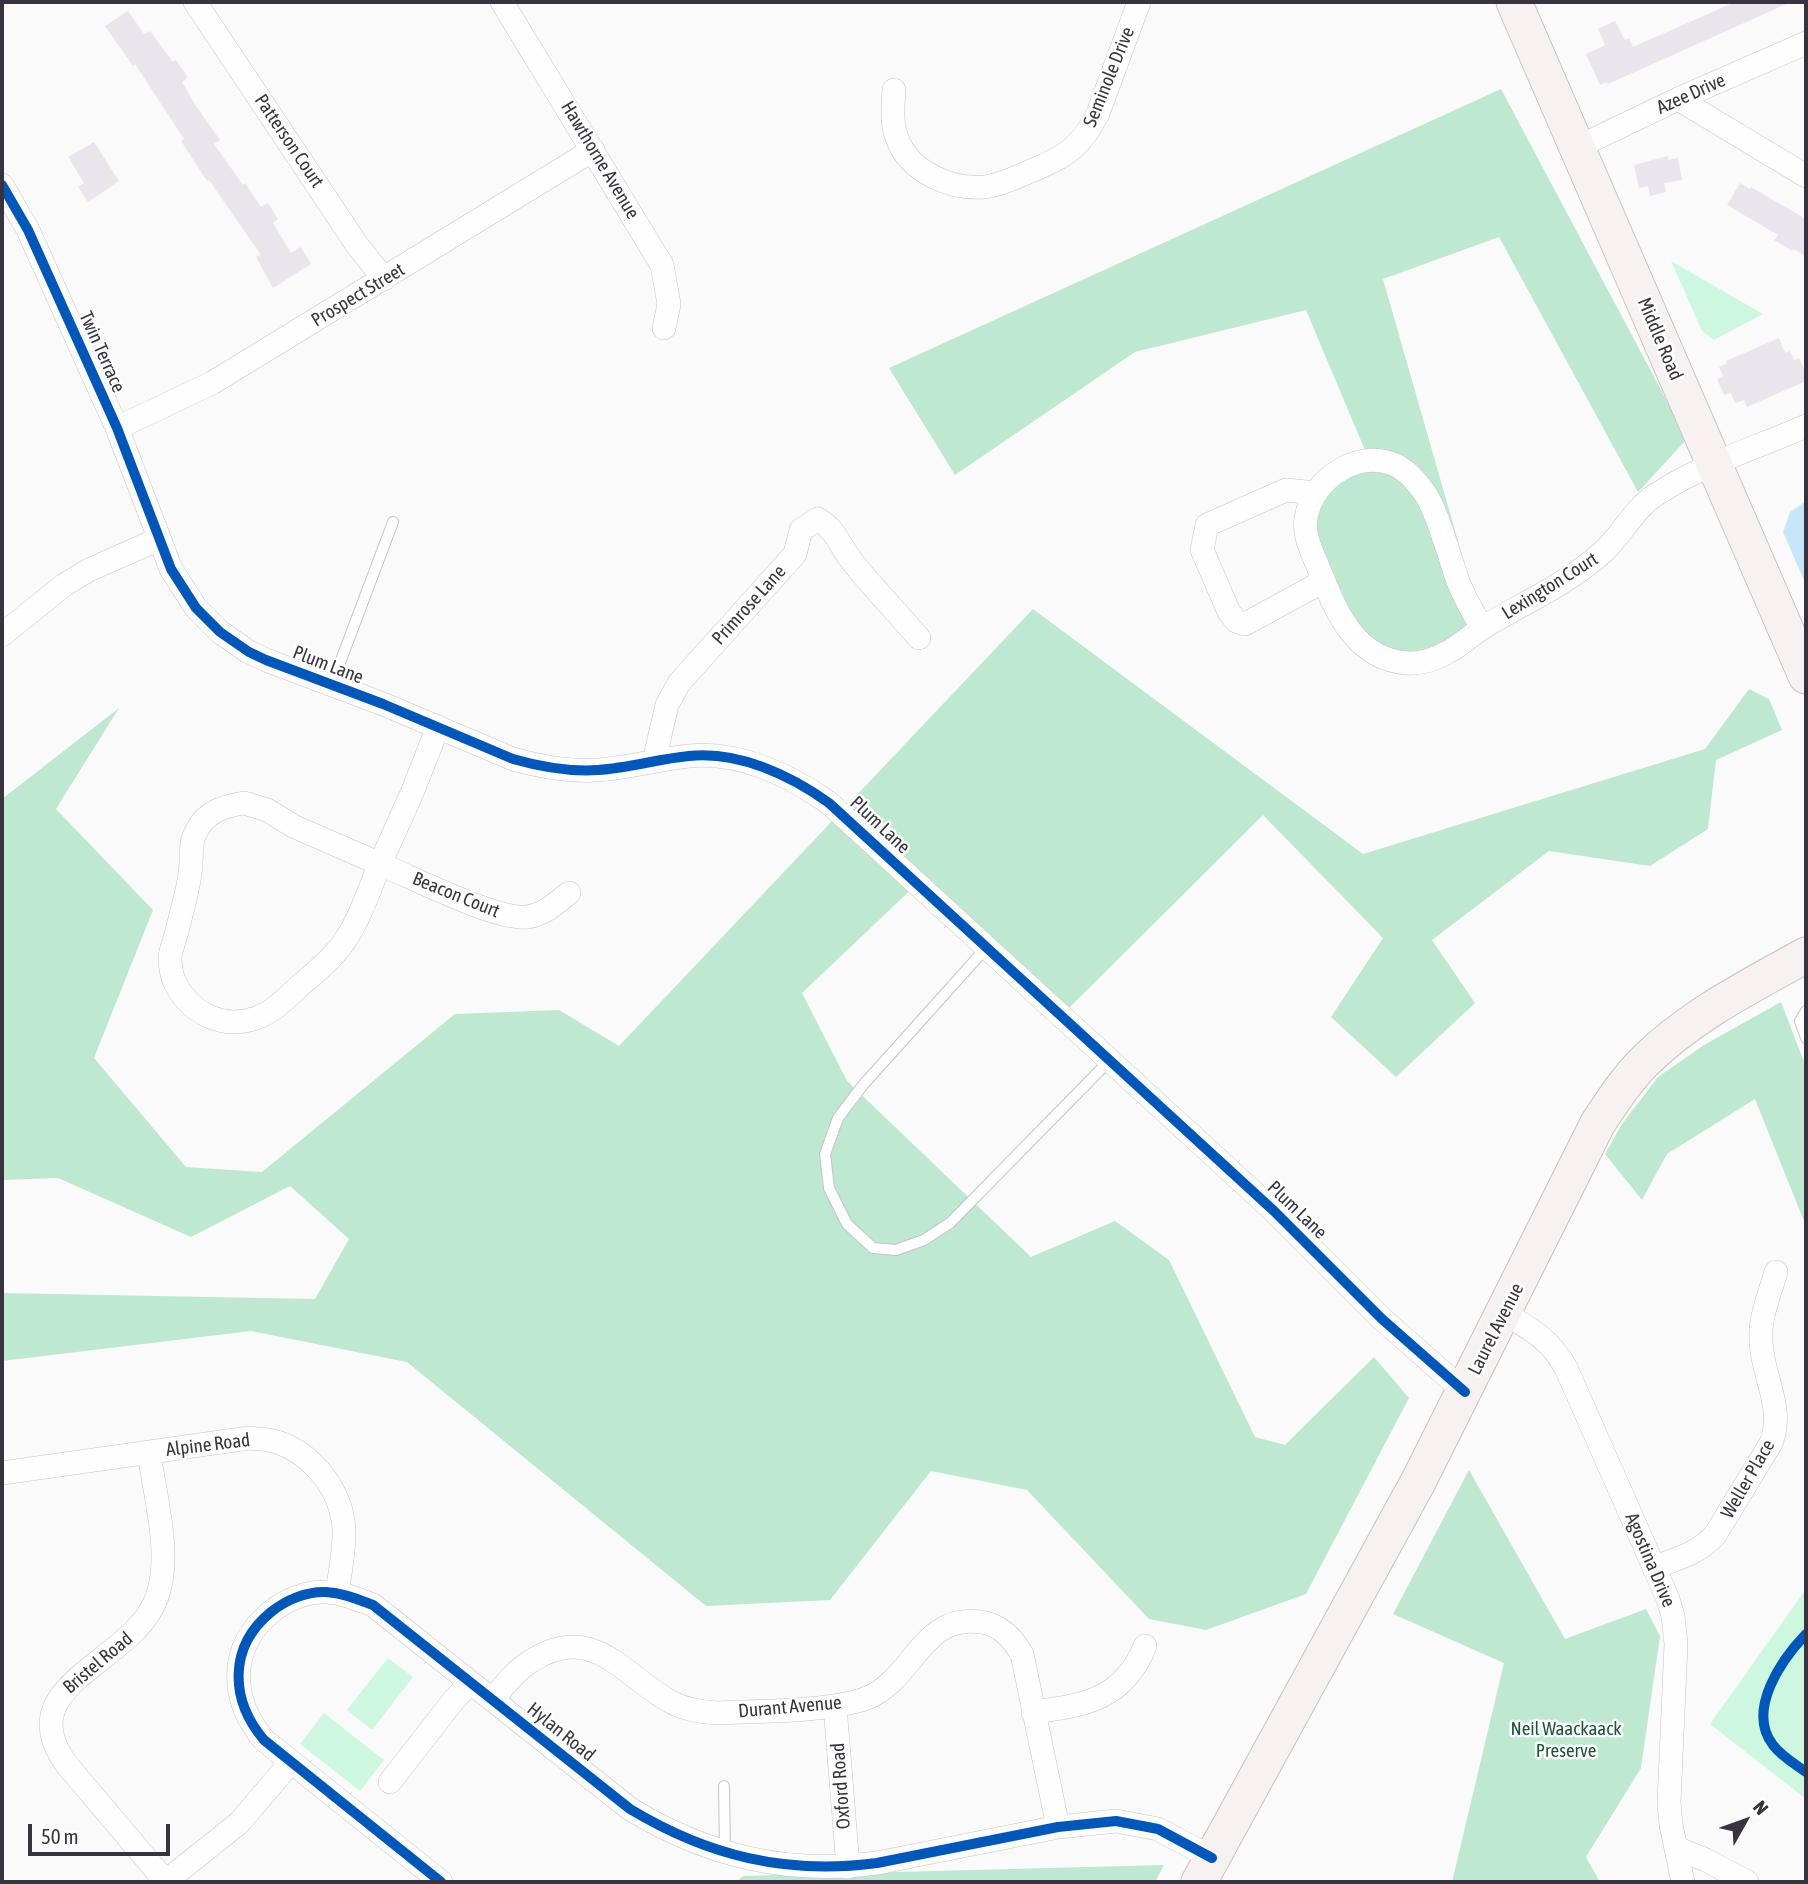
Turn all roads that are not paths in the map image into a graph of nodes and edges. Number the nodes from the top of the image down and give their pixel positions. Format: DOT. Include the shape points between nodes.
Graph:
graph roads {
  1 [pos="195,2"];
  2 [pos="502,2"];
  3 [pos="1139,2"];
  4 [pos="1514,2"];
  5 [pos="1806,43"];
  6 [pos="894,90"];
  7 [pos="1678,99"];
  8 [pos="1578,146"];
  9 [pos="593,150"];
  10 [pos="1806,176"];
  11 [pos="2,185"];
  12 [pos="384,279"];
  13 [pos="664,328"];
  14 [pos="1806,426"];
  15 [pos="117,428"];
  16 [pos="1714,466"];
  17 [pos="1316,493"];
  18 [pos="393,522"];
  19 [pos="159,539"];
  20 [pos="1324,581"];
  21 [pos="1482,628"];
  22 [pos="2,635"];
  23 [pos="919,638"];
  24 [pos="1806,676"];
  25 [pos="332,684"];
  26 [pos="438,727"];
  27 [pos="654,761"];
  28 [pos="380,864"];
  29 [pos="569,893"];
  30 [pos="987,947"];
  31 [pos="1806,956"];
  32 [pos="1806,1012"];
  33 [pos="1806,1038"];
  34 [pos="1110,1060"];
  35 [pos="1776,1272"];
  36 [pos="1504,1313"];
  37 [pos="1465,1392"];
  38 [pos="149,1453"];
  39 [pos="2,1473"];
  40 [pos="1654,1567"];
  41 [pos="337,1593"];
  42 [pos="1145,1646"];
  43 [pos="470,1683"];
  44 [pos="492,1699"];
  45 [pos="835,1706"];
  46 [pos="1034,1712"];
  47 [pos="292,1762"];
  48 [pos="390,1782"];
  49 [pos="724,1786"];
  50 [pos="1058,1827"];
  51 [pos="1676,1848"];
  52 [pos="724,1853"];
  53 [pos="848,1867"];
  54 [pos="1206,1870"];
  55 [pos="166,1882"];
  56 [pos="441,1882"];
  57 [pos="1683,1882"];
  58 [pos="1747,1882"];
  1 -- 12 [label="street, Patterson Court"];
  2 -- 9 [label="street, Hawthorne Avenue"];
  3 -- 6 [label="street, Seminole Drive" via="1090,129 1061,157 1003,183 968,187 933,177 920,168 897,138"];
  4 -- 8 [label="main road, Middle Road"];
  5 -- 7 [label="street, Azee Drive"];
  7 -- 8 [label="street, Azee Drive"];
  7 -- 10 [label="street"];
  8 -- 16 [label="main road, Middle Road"];
  9 -- 12 [label="street, Prospect Street"];
  9 -- 13 [label="street, Hawthorne Avenue" via="662,265 669,304"];
  11 -- 15 [label="street, Twin Terrace" via="28,230"];
  12 -- 15 [label="street, Prospect Street" via="212,383"];
  14 -- 16 [label="street, Lexington Court"];
  15 -- 19 [label="street, Twin Terrace"];
  16 -- 21 [label="street, Lexington Court" via="1652,496 1603,552"];
  16 -- 24 [label="main road, Middle Road"];
  17 -- 20 [label="street, Lexington Court" via="1305,521"];
  17 -- 20 [label="street" via="1286,490 1207,525 1202,550 1229,612 1245,624"];
  17 -- 21 [label="street, Lexington Court" via="1335,471 1358,462 1387,463 1402,470 1426,494 1459,584"];
  18 -- 25 [label="lane"];
  19 -- 22 [label="street" via="72,580"];
  19 -- 25 [label="street, Plum Lane" via="186,595 220,632 258,656"];
  20 -- 21 [label="street, Lexington Court" via="1344,626 1378,656 1395,662 1426,662"];
  23 -- 27 [label="street, Primrose Lane" via="849,558 830,526 817,519 801,530 794,554 679,683 667,705"];
  25 -- 26 [label="street, Plum Lane"];
  26 -- 27 [label="street, Plum Lane" via="513,759 551,768 599,770"];
  26 -- 28 [label="street"];
  27 -- 30 [label="street, Plum Lane" via="709,756 745,761 788,777 830,803"];
  28 -- 28 [label="street" via="254,805 216,810 196,831 170,957 173,977 184,998 196,1010 220,1021 256,1018 271,1010 343,943"];
  28 -- 29 [label="street, Beacon Court" via="508,916 536,915"];
  30 -- 34 [label="street, Plum Lane"];
  30 -- 34 [label="lane" via="838,1118 825,1154 829,1188 847,1224 873,1248 897,1250 950,1223"];
  31 -- 36 [label="main road, Laurel Avenue" via="1700,1017 1643,1063 1598,1123"];
  32 -- 33 [label="lane" via="1800,1021"];
  34 -- 37 [label="street, Plum Lane"];
  35 -- 40 [label="street, Weller Place" via="1760,1343 1777,1413 1771,1443 1707,1544"];
  36 -- 37 [label="main road, Laurel Avenue"];
  36 -- 40 [label="street, Agostina Drive" via="1556,1351"];
  37 -- 54 [label="main road, Laurel Avenue"];
  38 -- 39 [label="street, Alpine Road"];
  38 -- 41 [label="street, Alpine Road" via="250,1438 276,1441 301,1454 327,1480 341,1514 344,1529"];
  38 -- 55 [label="street, Bristel Road" via="164,1558 158,1595 133,1635 70,1683 52,1712 51,1725 58,1754"];
  40 -- 51 [label="street, Agostina Drive" via="1675,1632 1669,1802"];
  41 -- 43 [label="street, Hylan Road" via="373,1605"];
  41 -- 47 [label="street, Hylan Road" via="312,1593 279,1605 251,1633 240,1661 239,1691 248,1719 264,1740"];
  42 -- 46 [label="street" via="1131,1672 1104,1696 1074,1707"];
  43 -- 44 [label="street, Hylan Road"];
  43 -- 48 [label="street"];
  44 -- 45 [label="street, Durant Avenue" via="530,1661 547,1652 587,1648 603,1654 670,1701 701,1712"];
  44 -- 52 [label="street, Hylan Road" via="629,1809"];
  45 -- 46 [label="street, Durant Avenue" via="867,1698 887,1686 939,1630 971,1621 988,1623 1013,1639 1027,1670"];
  45 -- 53 [label="street, Oxford Road"];
  46 -- 50 [label="street, Durant Avenue"];
  47 -- 55 [label="street, Bristel Road" via="239,1823"];
  47 -- 56 [label="street, Hylan Road"];
  49 -- 52 [label="lane"];
  50 -- 53 [label="street, Hylan Road"];
  50 -- 54 [label="street, Hylan Road" via="1116,1821 1145,1825 1180,1839"];
  51 -- 57 [label="street, Agostina Drive"];
  51 -- 58 [label="street"];
  52 -- 53 [label="street, Hylan Road" via="798,1867"];
}
